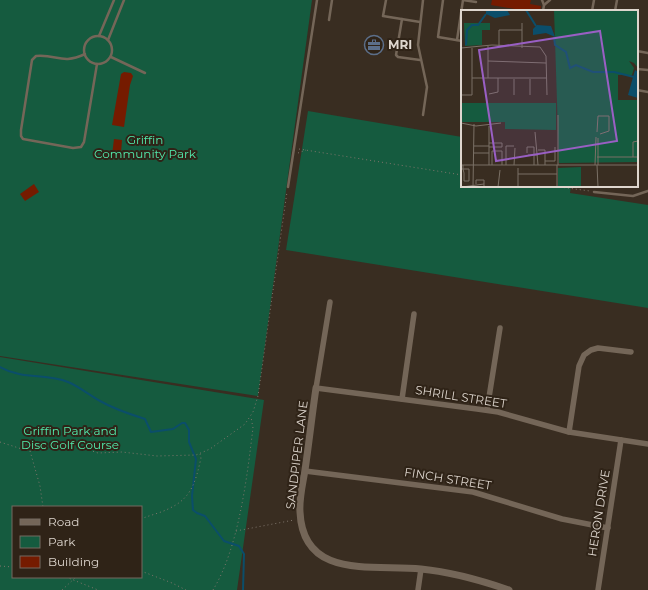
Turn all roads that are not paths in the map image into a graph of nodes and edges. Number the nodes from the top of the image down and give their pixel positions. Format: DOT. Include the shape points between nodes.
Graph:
graph roads {
  1 [pos="114,0"];
  2 [pos="124,0"];
  3 [pos="317,0"];
  4 [pos="332,0"];
  5 [pos="386,0"];
  6 [pos="423,0"];
  7 [pos="443,0"];
  8 [pos="542,0"];
  9 [pos="550,0"];
  10 [pos="594,0"];
  11 [pos="616,0"];
  12 [pos="476,2"];
  13 [pos="544,5"];
  14 [pos="462,10"];
  15 [pos="543,10"];
  16 [pos="592,10"];
  17 [pos="615,10"];
  18 [pos="461,13"];
  19 [pos="402,19"];
  20 [pos="329,20"];
  21 [pos="420,22"];
  22 [pos="99,36"];
  23 [pos="108,40"];
  24 [pos="457,40"];
  25 [pos="461,41"];
  26 [pos="638,51"];
  27 [pos="648,53"];
  28 [pos="85,54"];
  29 [pos="111,57"];
  30 [pos="420,60"];
  31 [pos="97,64"];
  32 [pos="638,69"];
  33 [pos="648,70"];
  34 [pos="145,73"];
  35 [pos="638,90"];
  36 [pos="648,92"];
  37 [pos="423,115"];
  38 [pos="288,187"];
  39 [pos="648,191"];
  40 [pos="594,192"];
  41 [pos="330,302"];
  42 [pos="414,314"];
  43 [pos="500,328"];
  44 [pos="631,352"];
  45 [pos="316,388"];
  46 [pos="402,399"];
  47 [pos="486,410"];
  48 [pos="569,432"];
  49 [pos="621,440"];
  50 [pos="648,444"];
  51 [pos="305,471"];
  52 [pos="608,528"];
  53 [pos="421,569"];
  54 [pos="418,590"];
  55 [pos="509,590"];
  56 [pos="598,590"];
  1 -- 22 [label="lane"];
  2 -- 23 [label="lane"];
  3 -- 38 [label="lane"];
  4 -- 20 [label="lane"];
  5 -- 19 [label="lane" via="383,16"];
  6 -- 21 [label="lane"];
  7 -- 24 [label="lane" via="438,37"];
  8 -- 13 [label="lane"];
  9 -- 13 [label="lane"];
  10 -- 16 [label="lane"];
  11 -- 17 [label="lane"];
  12 -- 14 [label="lane" via="463,0"];
  13 -- 15 [label="lane"];
  18 -- 24 [label="lane"];
  19 -- 21 [label="lane"];
  19 -- 30 [label="lane" via="396,55"];
  21 -- 30 [label="lane"];
  22 -- 23 [label="lane"];
  22 -- 28 [label="lane" via="92,37 86,42"];
  23 -- 29 [label="lane" via="113,48"];
  24 -- 25 [label="lane"];
  26 -- 27 [label="lane"];
  28 -- 31 [label="lane" via="89,61"];
  28 -- 31 [label="lane" via="70,60 42,56 36,56 32,60 21,130 23,139 73,148 81,147"];
  29 -- 31 [label="lane" via="105,63"];
  29 -- 34 [label="lane"];
  30 -- 37 [label="lane" via="426,88"];
  32 -- 33 [label="lane"];
  35 -- 36 [label="lane"];
  39 -- 40 [label="lane" via="633,196"];
  41 -- 45 [label="street, SANDPIPER LANE"];
  42 -- 46 [label="street"];
  43 -- 47 [label="street"];
  44 -- 48 [label="street" via="598,348 584,355 579,366"];
  45 -- 46 [label="street, SHRILL STREET"];
  45 -- 51 [label="street, SANDPIPER LANE"];
  46 -- 47 [label="street, SHRILL STREET"];
  47 -- 48 [label="street, SHRILL STREET"];
  48 -- 49 [label="street, SHRILL STREET"];
  49 -- 50 [label="street, SHRILL STREET"];
  49 -- 52 [label="street, HERON DRIVE"];
  51 -- 52 [label="street, FINCH STREET" via="473,492 562,519"];
  51 -- 53 [label="street, SANDPIPER LANE" via="300,503 301,519 305,536 322,556 338,564 354,567 394,566"];
  52 -- 56 [label="street, HERON DRIVE"];
  53 -- 54 [label="street"];
  53 -- 55 [label="street, SANDPIPER LANE" via="473,578"];
}
